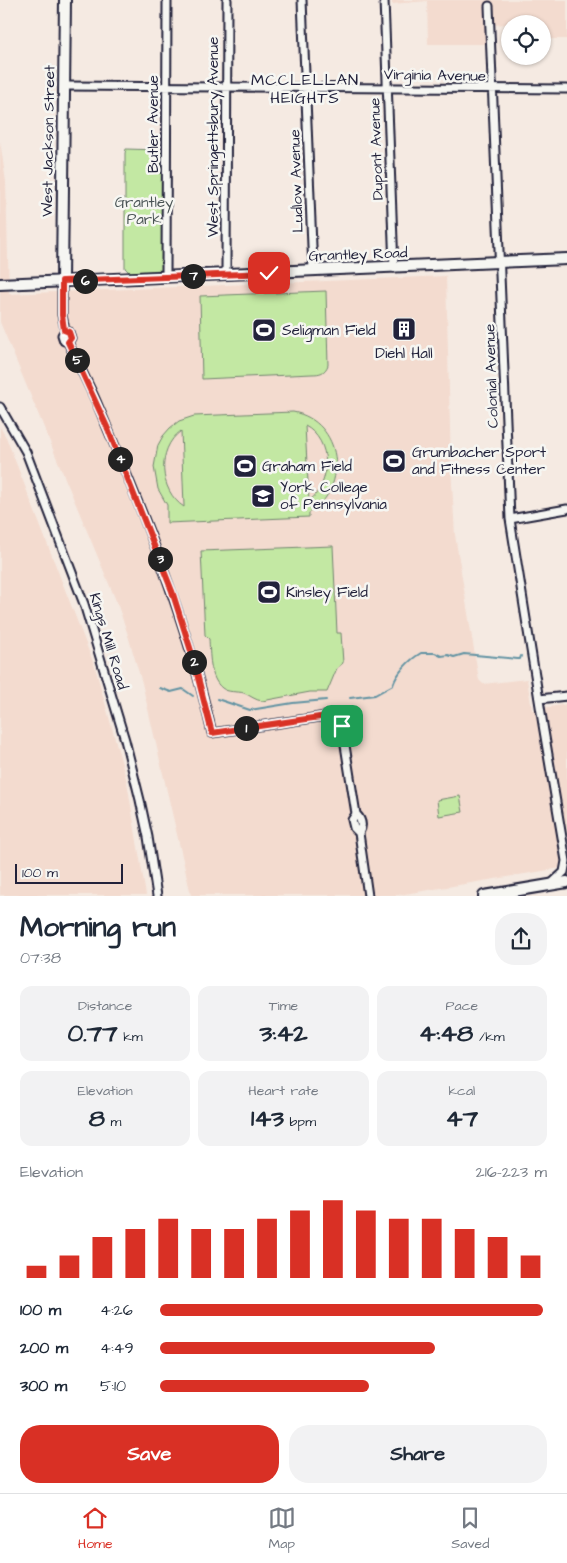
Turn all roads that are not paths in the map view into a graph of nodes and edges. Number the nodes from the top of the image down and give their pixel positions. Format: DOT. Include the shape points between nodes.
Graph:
graph roads {
  1 [pos="65,0"];
  2 [pos="168,0"];
  3 [pos="227,0"];
  4 [pos="302,0"];
  5 [pos="384,0"];
  6 [pos="489,6"];
  7 [pos="64,86"];
  8 [pos="167,87"];
  9 [pos="226,88"];
  10 [pos="306,88"];
  11 [pos="387,88"];
  12 [pos="492,89"];
  13 [pos="567,89"];
  14 [pos="567,259"];
  15 [pos="500,263"];
  16 [pos="394,268"];
  17 [pos="313,271"];
  18 [pos="226,275"];
  19 [pos="166,277"];
  20 [pos="62,281"];
  21 [pos="0,284"];
  22 [pos="0,406"];
  23 [pos="567,509"];
  24 [pos="510,518"];
  25 [pos="567,696"];
  26 [pos="539,699"];
  27 [pos="567,882"];
  28 [pos="550,884"];
  29 [pos="157,896"];
  30 [pos="368,896"];
  31 [pos="484,896"];
  1 -- 7 [label="street, West Jackson Street"];
  2 -- 8 [label="street, Butler Avenue"];
  3 -- 9 [label="street, West Springettsbury Avenue"];
  4 -- 10 [label="street, Ludlow Avenue"];
  5 -- 11 [label="street, Dupont Avenue"];
  6 -- 12 [label="street, Colonial Avenue"];
  7 -- 8 [label="street, Virginia Avenue"];
  7 -- 20 [label="street, West Jackson Street"];
  8 -- 9 [label="street, Virginia Avenue"];
  8 -- 19 [label="street, Butler Avenue"];
  9 -- 10 [label="street, Virginia Avenue"];
  9 -- 18 [label="street, West Springettsbury Avenue"];
  10 -- 11 [label="street, Virginia Avenue"];
  10 -- 17 [label="street, Ludlow Avenue"];
  11 -- 12 [label="street, Virginia Avenue"];
  11 -- 16 [label="street, Dupont Avenue"];
  12 -- 13 [label="street, Virginia Avenue"];
  12 -- 15 [label="street, Colonial Avenue"];
  14 -- 15 [label="street, Grantley Road"];
  15 -- 16 [label="street, Grantley Road"];
  15 -- 24 [label="street, Colonial Avenue"];
  16 -- 17 [label="street, Grantley Road"];
  17 -- 18 [label="street, Grantley Road"];
  18 -- 19 [label="street, Grantley Road"];
  19 -- 20 [label="street, Grantley Road"];
  20 -- 21 [label="street, Grantley Road"];
  20 -- 30 [label="street" via="64,330 69,332 71,338 68,342 108,429 172,591 212,733 340,714 356,814 352,820 359,833"];
  22 -- 29 [label="street, Kings Mill Road" via="26,452 84,604 138,790"];
  23 -- 24 [label="street"];
  24 -- 26 [label="street, Colonial Avenue"];
  25 -- 26 [label="street"];
  26 -- 28 [label="street, Colonial Avenue" via="566,864 561,876"];
  27 -- 28 [label="street"];
  28 -- 31 [label="street"];
}
